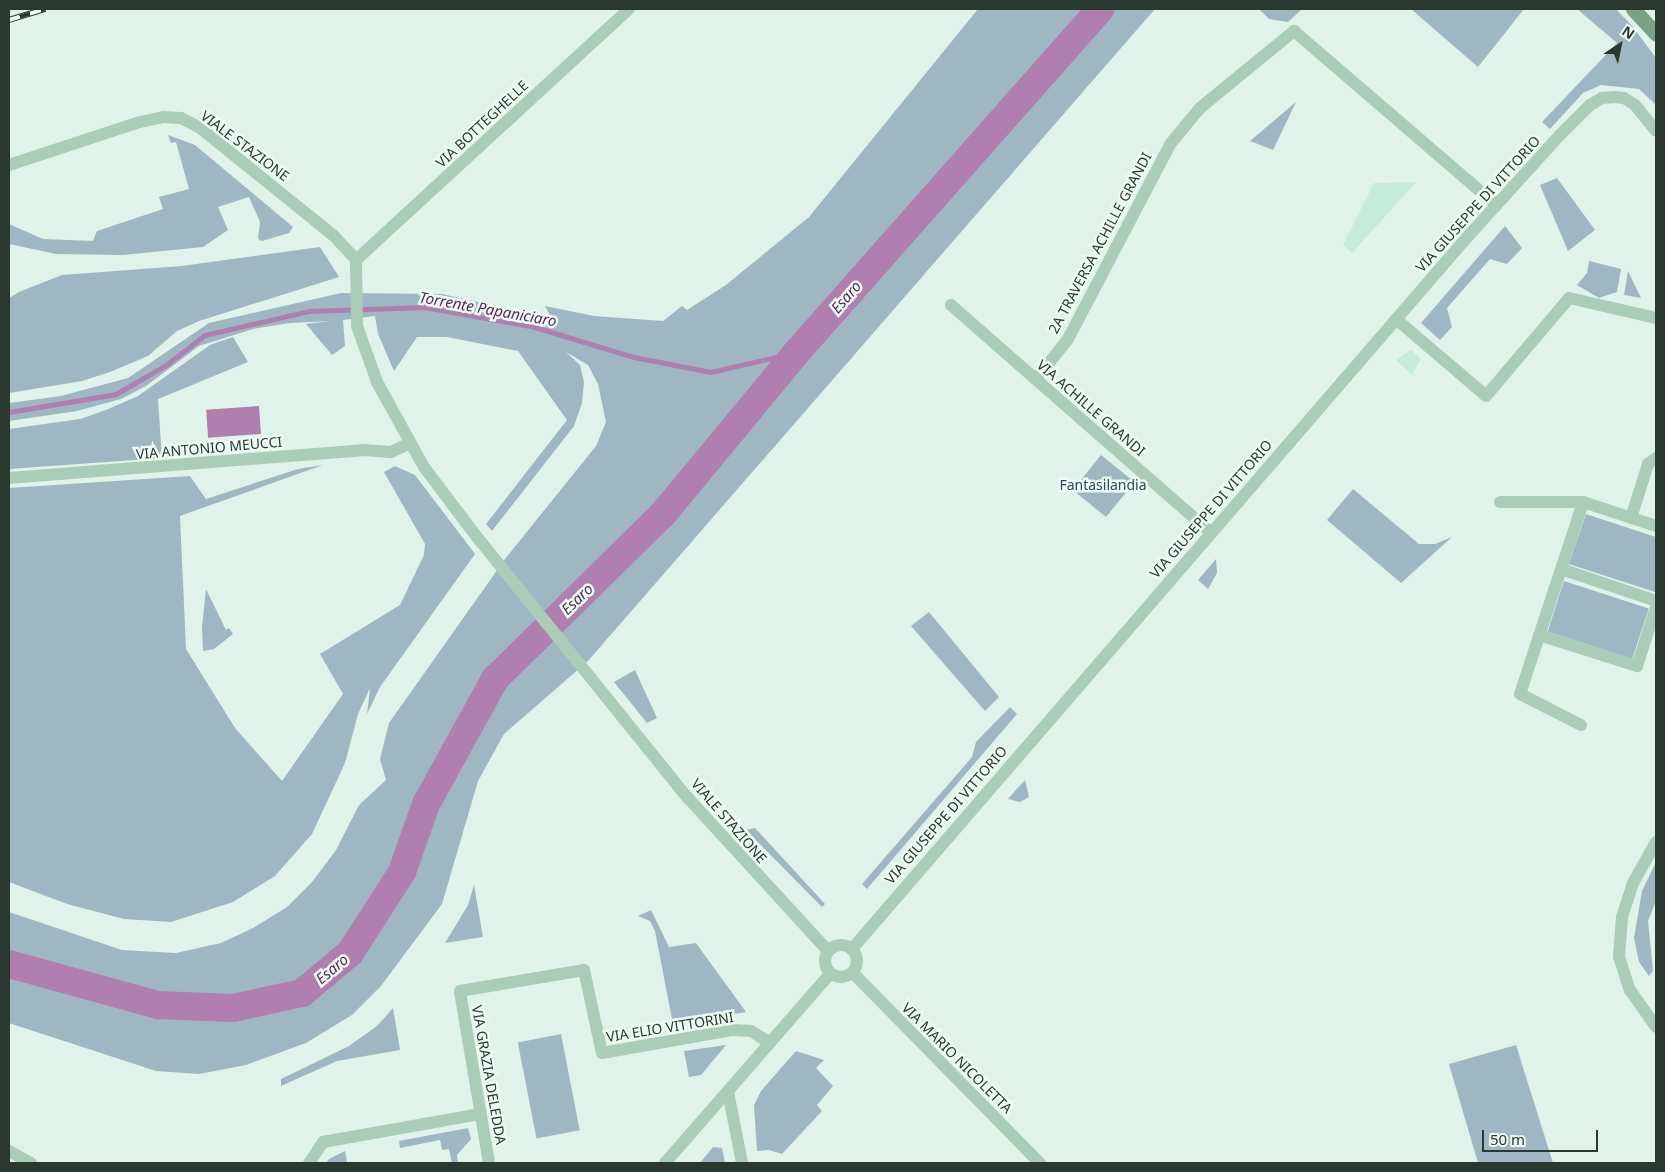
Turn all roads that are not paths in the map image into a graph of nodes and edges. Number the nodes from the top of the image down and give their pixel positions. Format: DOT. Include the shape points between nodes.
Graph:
graph roads {
  1 [pos="629,9"];
  2 [pos="1633,9"];
  3 [pos="1656,34"];
  4 [pos="1656,131"];
  5 [pos="9,165"];
  6 [pos="1496,206"];
  7 [pos="356,260"];
  8 [pos="951,305"];
  9 [pos="1656,318"];
  10 [pos="1396,319"];
  11 [pos="1036,380"];
  12 [pos="410,443"];
  13 [pos="1656,458"];
  14 [pos="9,478"];
  15 [pos="1500,502"];
  16 [pos="1583,502"];
  17 [pos="1631,518"];
  18 [pos="1656,526"];
  19 [pos="1211,533"];
  20 [pos="1561,569"];
  21 [pos="1656,601"];
  22 [pos="1656,607"];
  23 [pos="1539,635"];
  24 [pos="1581,725"];
  25 [pos="1656,842"];
  26 [pos="852,949"];
  27 [pos="828,951"];
  28 [pos="853,973"];
  29 [pos="830,974"];
  30 [pos="460,991"];
  31 [pos="1656,1027"];
  32 [pos="770,1042"];
  33 [pos="728,1092"];
  34 [pos="480,1114"];
  35 [pos="9,1151"];
  36 [pos="31,1163"];
  37 [pos="309,1163"];
  38 [pos="489,1163"];
  39 [pos="665,1163"];
  40 [pos="742,1163"];
  41 [pos="1040,1163"];
  1 -- 7 [label="street, VIA BOTTEGHELLE"];
  2 -- 3 [label="main road"];
  4 -- 6 [label="street, VIA GIUSEPPE DI VITTORIO" via="1635,105 1624,98 1602,98 1560,135"];
  5 -- 7 [label="street, VIALE STAZIONE" via="146,121 181,118 199,127 333,235"];
  6 -- 10 [label="street, VIA GIUSEPPE DI VITTORIO"];
  6 -- 11 [label="street, 2A TRAVERSA ACHILLE GRANDI" via="1294,31 1200,108 1170,143 1068,339"];
  7 -- 12 [label="street" via="357,326 376,382"];
  8 -- 11 [label="street, VIA ACHILLE GRANDI"];
  9 -- 10 [label="street" via="1569,298 1486,396"];
  10 -- 19 [label="street, VIA GIUSEPPE DI VITTORIO"];
  11 -- 19 [label="street, VIA ACHILLE GRANDI"];
  12 -- 14 [label="street, VIA ANTONIO MEUCCI" via="391,452 364,450"];
  12 -- 27 [label="street, VIALE STAZIONE" via="473,532 613,705 722,837"];
  13 -- 17 [label="street" via="1648,464"];
  15 -- 16 [label="street"];
  16 -- 17 [label="street"];
  16 -- 20 [label="street"];
  17 -- 18 [label="street"];
  19 -- 26 [label="street, VIA GIUSEPPE DI VITTORIO"];
  20 -- 21 [label="street"];
  20 -- 23 [label="street"];
  22 -- 23 [label="street" via="1637,666"];
  23 -- 24 [label="street" via="1520,694"];
  25 -- 31 [label="street" via="1634,883 1622,917 1619,957 1630,990"];
  26 -- 27 [label="street" via="837,945"];
  26 -- 28 [label="street" via="857,958"];
  27 -- 29 [label="street" via="824,960"];
  28 -- 29 [label="street" via="844,978"];
  28 -- 41 [label="street, VIA MARIO NICOLETTA"];
  29 -- 32 [label="street"];
  30 -- 32 [label="street, VIA ELIO VITTORINI" via="584,970 602,1052 733,1030 751,1032"];
  30 -- 34 [label="street, VIA GRAZIA DELEDDA"];
  32 -- 33 [label="street"];
  33 -- 39 [label="street"];
  33 -- 40 [label="street"];
  34 -- 37 [label="street" via="322,1142"];
  34 -- 38 [label="street, VIA GRAZIA DELEDDA"];
  35 -- 36 [label="street"];
}
